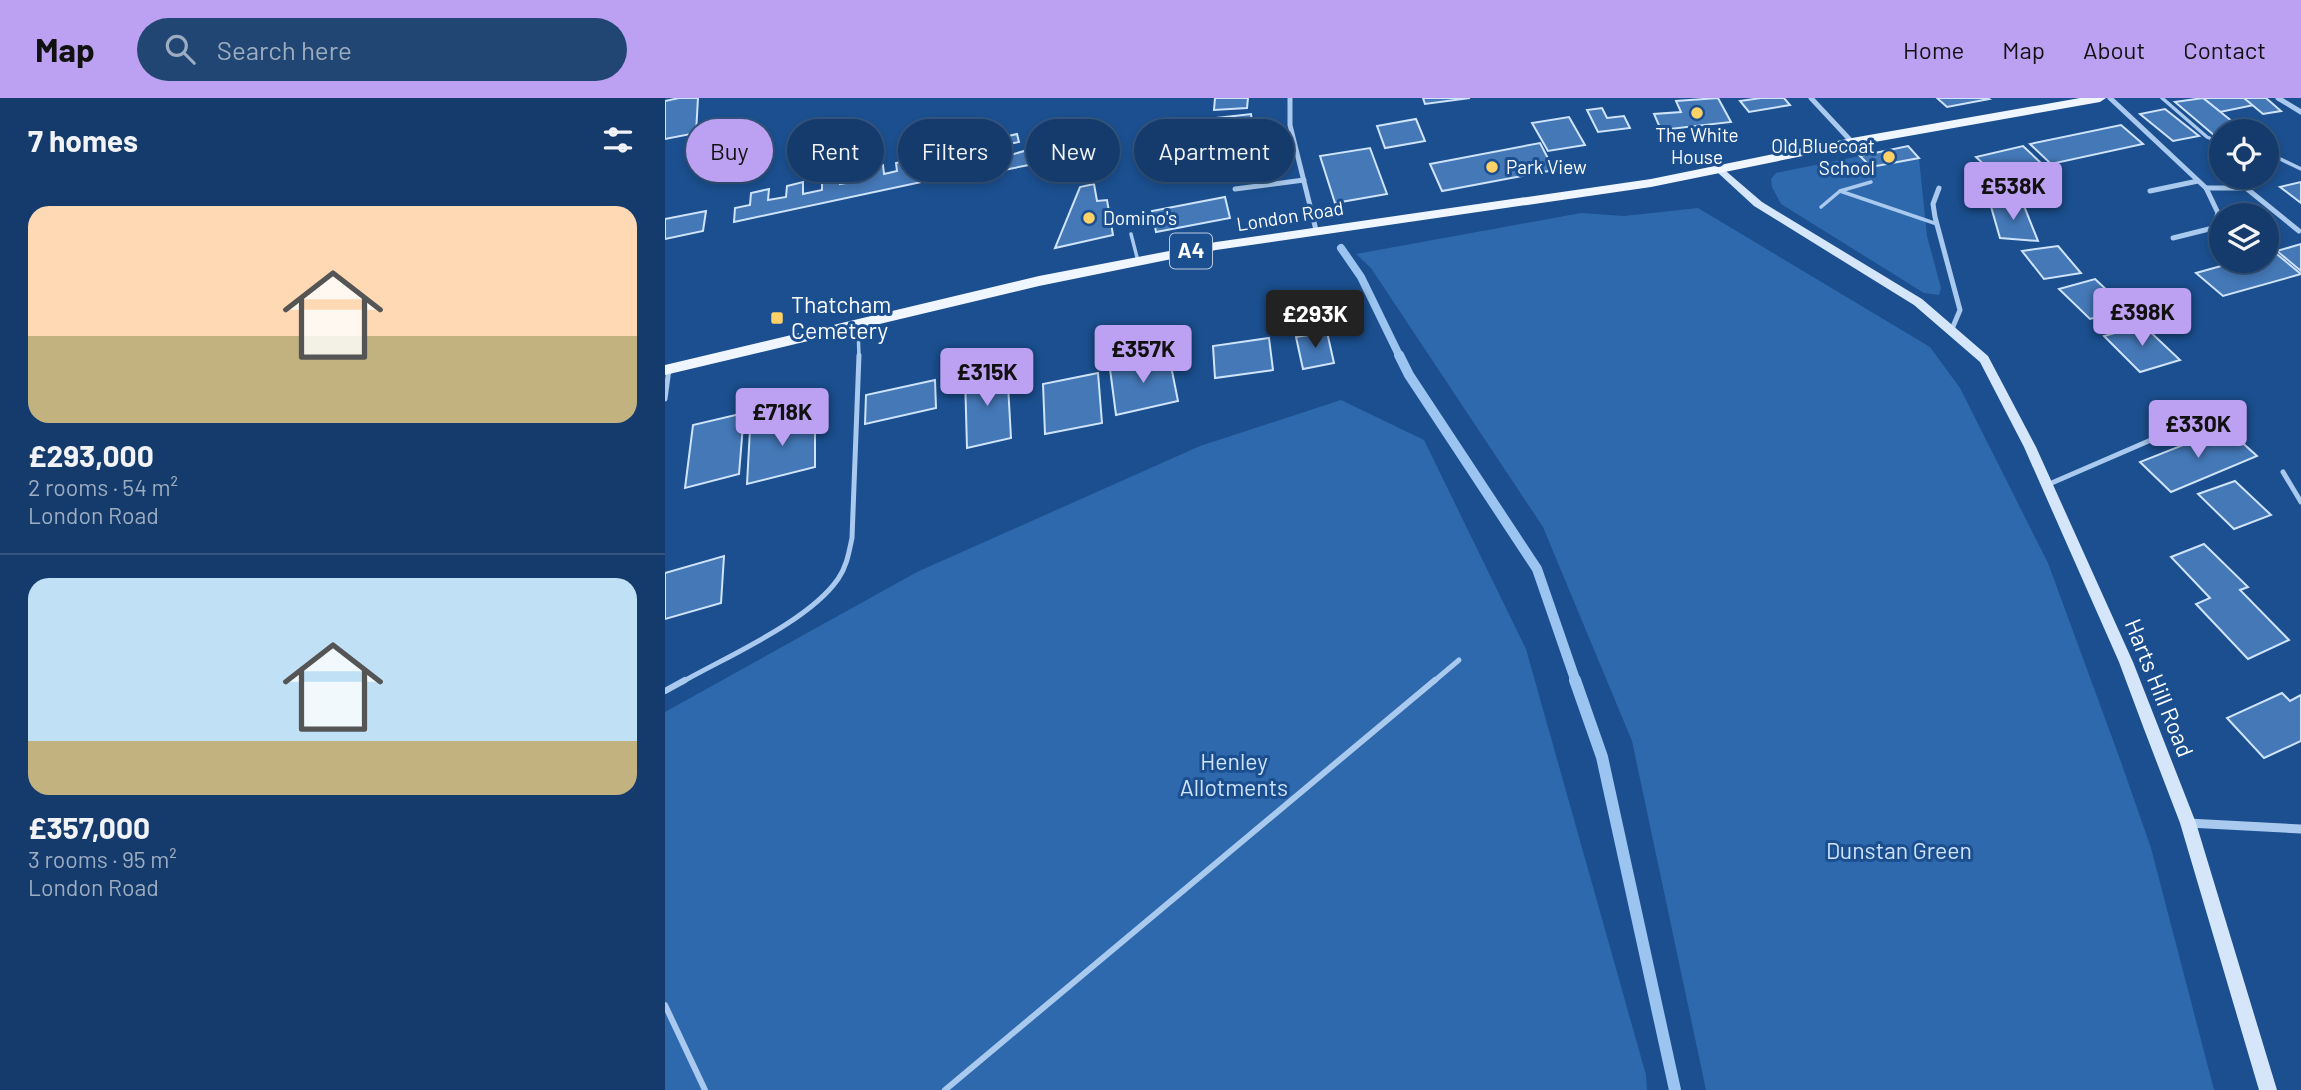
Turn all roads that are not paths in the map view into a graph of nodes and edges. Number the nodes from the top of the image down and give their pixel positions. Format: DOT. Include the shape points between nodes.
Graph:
graph roads {
  1 [pos="1290,98"];
  2 [pos="1811,98"];
  3 [pos="2096,98"];
  4 [pos="2110,98"];
  5 [pos="2162,98"];
  6 [pos="2278,98"];
  7 [pos="2301,111"];
  8 [pos="2209,138"];
  9 [pos="1852,142"];
  10 [pos="2279,158"];
  11 [pos="1720,169"];
  12 [pos="2301,169"];
  13 [pos="1304,180"];
  14 [pos="1871,181"];
  15 [pos="2198,181"];
  16 [pos="1939,188"];
  17 [pos="2206,188"];
  18 [pos="1235,189"];
  19 [pos="1840,191"];
  20 [pos="2150,191"];
  21 [pos="1821,207"];
  22 [pos="1937,224"];
  23 [pos="1315,230"];
  24 [pos="2299,231"];
  25 [pos="1131,234"];
  26 [pos="2173,238"];
  27 [pos="1138,261"];
  28 [pos="858,326"];
  29 [pos="1952,329"];
  30 [pos="667,370"];
  31 [pos="665,400"];
  32 [pos="2181,427"];
  33 [pos="2283,472"];
  34 [pos="2047,485"];
  35 [pos="2301,502"];
  36 [pos="1459,660"];
  37 [pos="665,691"];
  38 [pos="2188,823"];
  39 [pos="2301,829"];
  40 [pos="665,1005"];
  41 [pos="705,1090"];
  42 [pos="944,1090"];
  43 [pos="2268,1090"];
  1 -- 13 [label="street" via="1290,125"];
  2 -- 9 [label="street"];
  3 -- 9 [label="main road, A4"];
  4 -- 15 [label="street"];
  5 -- 8 [label="lane"];
  6 -- 7 [label="street"];
  9 -- 11 [label="main road, A4"];
  10 -- 12 [label="lane"];
  11 -- 23 [label="main road, London Road / A4" via="1448,214"];
  11 -- 29 [label="street, Harts Hill Road" via="1758,204 1918,302"];
  13 -- 18 [label="street"];
  13 -- 23 [label="street"];
  14 -- 19 [label="lane"];
  15 -- 17 [label="street"];
  15 -- 20 [label="street"];
  16 -- 22 [label="street" via="1933,204"];
  17 -- 24 [label="street" via="2246,188"];
  17 -- 26 [label="street" via="2217,213 2213,228"];
  19 -- 21 [label="lane"];
  19 -- 22 [label="lane"];
  22 -- 29 [label="street" via="1959,310"];
  23 -- 27 [label="main road, London Road / A4"];
  25 -- 27 [label="lane"];
  27 -- 28 [label="main road, London Road / A4"];
  28 -- 30 [label="main road, London Road / A4"];
  28 -- 37 [label="lane" via="852,538 839,578 826,595 791,622"];
  29 -- 34 [label="street, Harts Hill Road" via="1984,359"];
  30 -- 31 [label="lane"];
  32 -- 34 [label="lane"];
  33 -- 35 [label="lane"];
  34 -- 38 [label="street, Harts Hill Road" via="2126,662"];
  36 -- 42 [label="lane"];
  38 -- 39 [label="street"];
  38 -- 43 [label="street, Harts Hill Road"];
  40 -- 41 [label="lane"];
}
